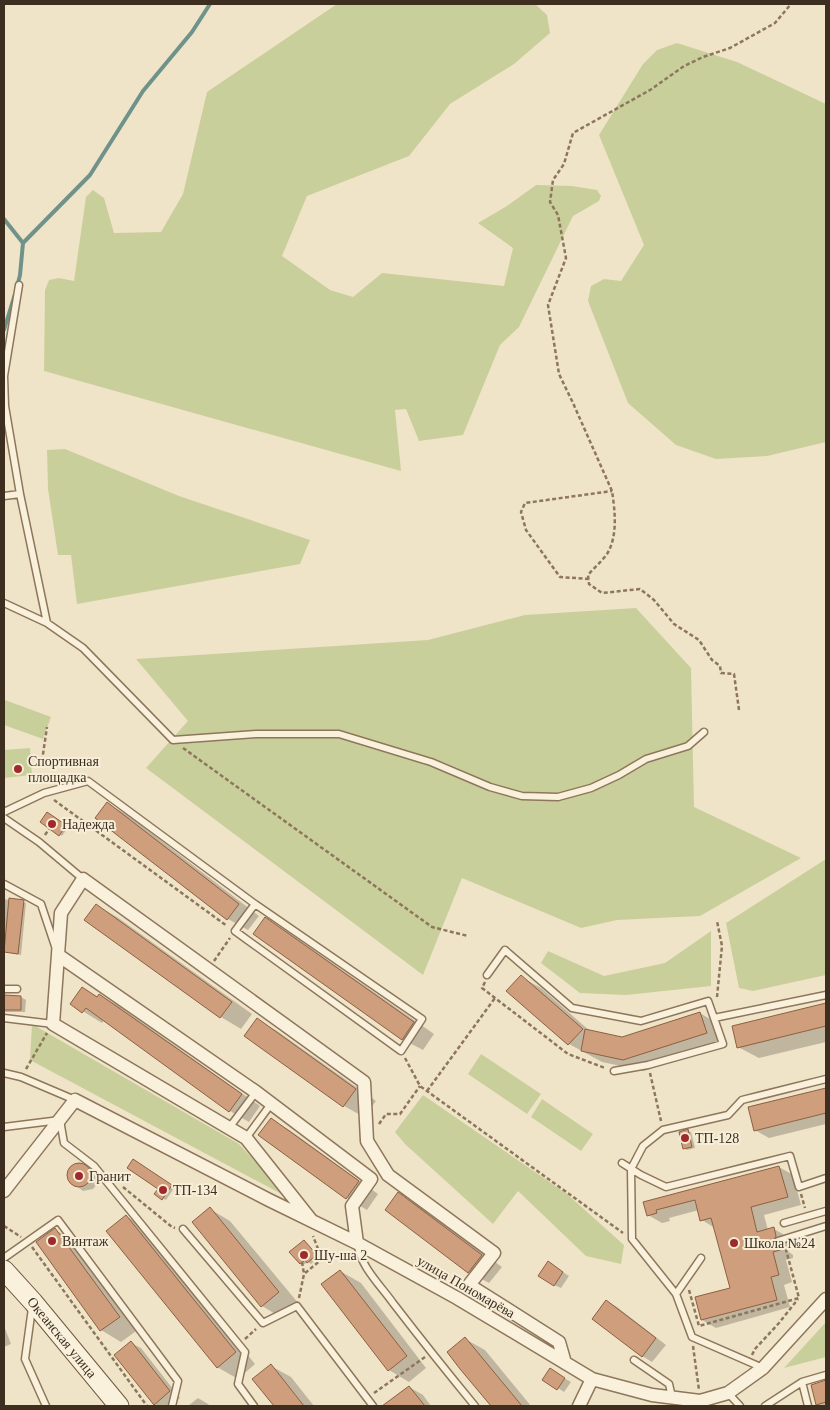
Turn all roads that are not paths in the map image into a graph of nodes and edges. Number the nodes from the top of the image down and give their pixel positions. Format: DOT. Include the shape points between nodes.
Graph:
graph roads {
  1 [pos="19,285"];
  2 [pos="4,406"];
  3 [pos="20,494"];
  4 [pos="4,496"];
  5 [pos="4,603"];
  6 [pos="47,623"];
  7 [pos="704,732"];
  8 [pos="4,812"];
  9 [pos="4,818"];
  10 [pos="83,879"];
  11 [pos="4,884"];
  12 [pos="255,904"];
  13 [pos="58,954"];
  14 [pos="487,975"];
  15 [pos="4,989"];
  16 [pos="17,989"];
  17 [pos="826,995"];
  18 [pos="4,1018"];
  19 [pos="714,1018"];
  20 [pos="53,1024"];
  21 [pos="614,1071"];
  22 [pos="4,1073"];
  23 [pos="826,1079"];
  24 [pos="256,1092"];
  25 [pos="75,1100"];
  26 [pos="271,1104"];
  27 [pos="60,1120"];
  28 [pos="4,1127"];
  29 [pos="229,1128"];
  30 [pos="246,1138"];
  31 [pos="622,1163"];
  32 [pos="631,1169"];
  33 [pos="826,1178"];
  34 [pos="4,1191"];
  35 [pos="826,1211"];
  36 [pos="784,1223"];
  37 [pos="311,1226"];
  38 [pos="826,1226"];
  39 [pos="183,1229"];
  40 [pos="780,1240"];
  41 [pos="357,1243"];
  42 [pos="4,1258"];
  43 [pos="702,1258"];
  44 [pos="4,1270"];
  45 [pos="678,1291"];
  46 [pos="826,1299"];
  47 [pos="33,1302"];
  48 [pos="821,1308"];
  49 [pos="634,1360"];
  50 [pos="564,1363"];
  51 [pos="763,1368"];
  52 [pos="826,1375"];
  53 [pos="592,1379"];
  54 [pos="802,1382"];
  55 [pos="728,1393"];
  56 [pos="672,1398"];
  57 [pos="46,1406"];
  58 [pos="119,1406"];
  59 [pos="172,1406"];
  60 [pos="254,1406"];
  61 [pos="373,1406"];
  62 [pos="475,1406"];
  63 [pos="579,1406"];
  64 [pos="740,1406"];
  65 [pos="765,1406"];
  66 [pos="808,1406"];
  1 -- 2 [label="lane" via="4,376"];
  2 -- 3 [label="lane"];
  3 -- 4 [label="lane"];
  3 -- 6 [label="lane"];
  5 -- 6 [label="lane"];
  6 -- 7 [label="lane" via="83,648 173,740 256,734 338,734 431,762 490,788 522,796 558,797 591,788 646,759 688,746"];
  8 -- 12 [label="lane" via="44,793 88,781"];
  9 -- 10 [label="lane"];
  10 -- 13 [label="street" via="61,913"];
  10 -- 50 [label="street" via="364,1082 367,1141 388,1175 494,1253 469,1285 559,1342"];
  11 -- 13 [label="lane" via="41,904"];
  12 -- 12 [label="lane" via="422,1019 401,1050 235,931"];
  13 -- 20 [label="street"];
  13 -- 24 [label="street"];
  14 -- 19 [label="lane" via="505,950 572,1008 641,1021 708,1001"];
  15 -- 16 [label="lane"];
  17 -- 19 [label="lane"];
  18 -- 20 [label="lane"];
  19 -- 21 [label="lane" via="723,1044"];
  20 -- 29 [label="street"];
  22 -- 25 [label="lane"];
  23 -- 32 [label="lane" via="742,1100 728,1115 663,1130 643,1146"];
  24 -- 26 [label="street"];
  24 -- 29 [label="lane"];
  25 -- 27 [label="street"];
  25 -- 37 [label="street, улица Пономарёва"];
  26 -- 30 [label="lane"];
  26 -- 41 [label="street" via="371,1179 352,1206"];
  27 -- 28 [label="lane"];
  27 -- 34 [label="street"];
  27 -- 60 [label="lane" via="64,1143 94,1166 245,1352 238,1384"];
  29 -- 30 [label="street"];
  30 -- 37 [label="street"];
  31 -- 32 [label="lane"];
  32 -- 33 [label="lane" via="666,1187 790,1156 799,1187"];
  32 -- 45 [label="lane" via="632,1240"];
  35 -- 36 [label="lane"];
  37 -- 41 [label="street, улица Пономарёва"];
  38 -- 40 [label="lane"];
  39 -- 61 [label="lane" via="263,1323 297,1306"];
  41 -- 50 [label="street, улица Пономарёва" via="457,1298"];
  41 -- 62 [label="lane" via="359,1254 377,1282"];
  42 -- 59 [label="lane" via="58,1220 178,1381"];
  43 -- 45 [label="lane"];
  44 -- 47 [label="main road, Океанская улица"];
  45 -- 51 [label="lane" via="692,1337"];
  46 -- 48 [label="street, улица Пономарёва"];
  47 -- 57 [label="lane" via="25,1359"];
  47 -- 58 [label="main road, Океанская улица"];
  48 -- 51 [label="street, улица Пономарёва"];
  49 -- 56 [label="lane" via="669,1384"];
  50 -- 53 [label="street, улица Пономарёва"];
  51 -- 55 [label="street, улица Пономарёва"];
  52 -- 54 [label="lane"];
  53 -- 56 [label="street, улица Пономарёва"];
  53 -- 63 [label="street"];
  54 -- 65 [label="lane"];
  54 -- 66 [label="lane"];
  55 -- 56 [label="street, улица Пономарёва" via="700,1401"];
  55 -- 64 [label="lane"];
}
